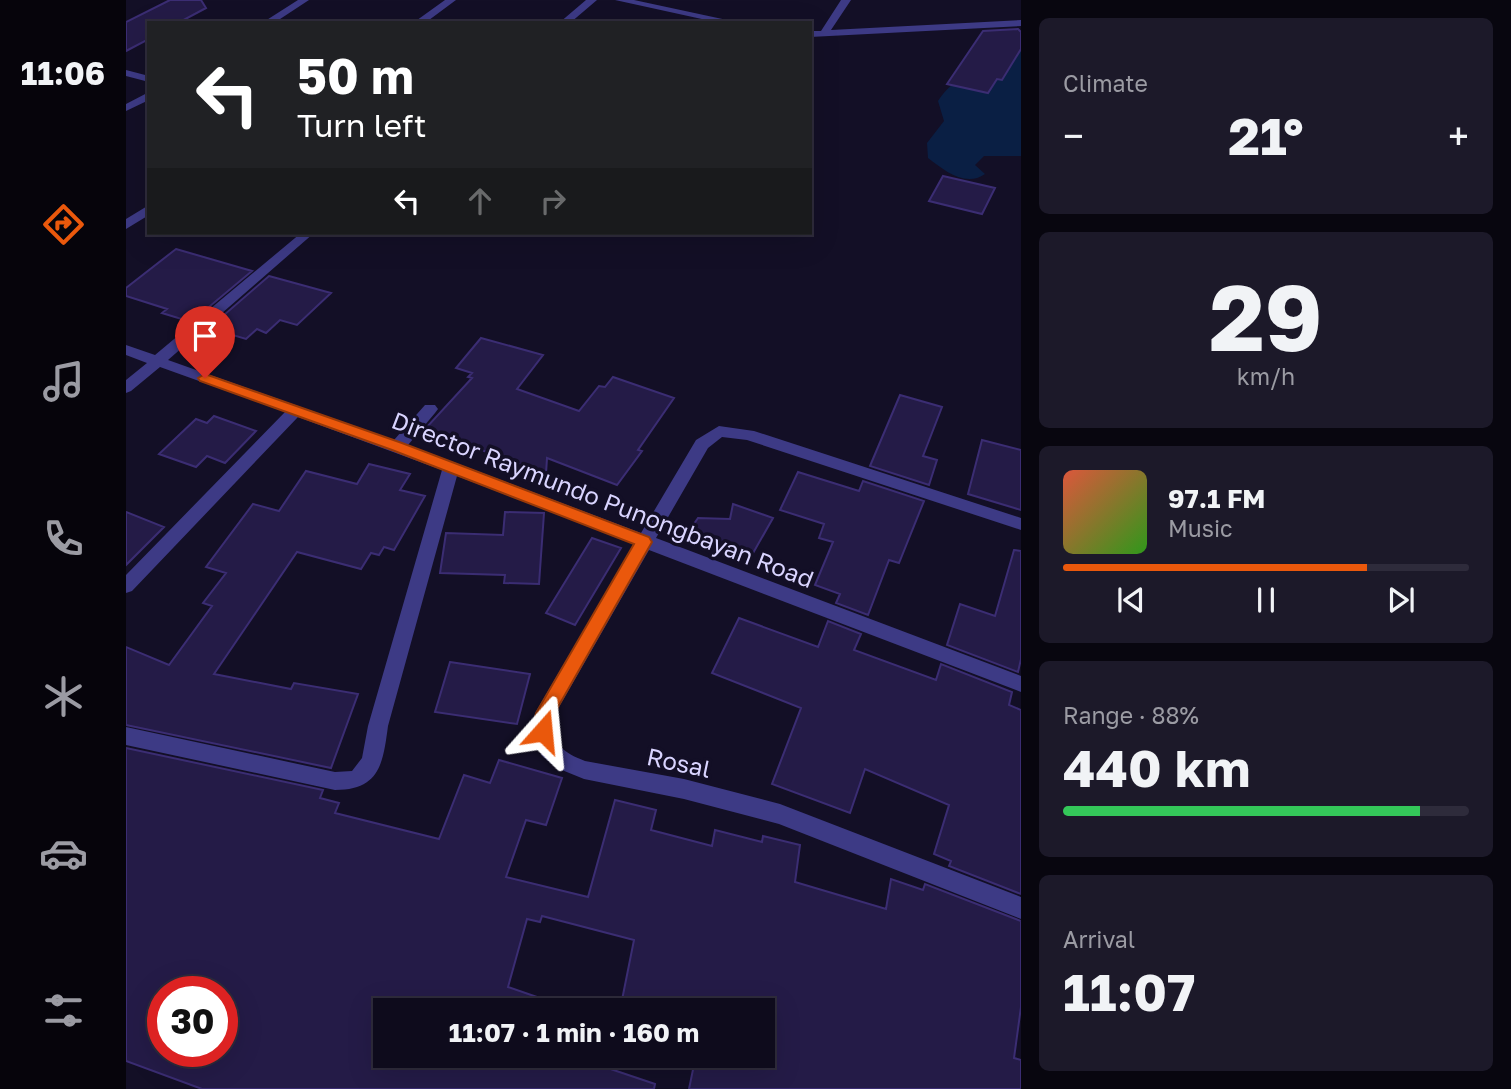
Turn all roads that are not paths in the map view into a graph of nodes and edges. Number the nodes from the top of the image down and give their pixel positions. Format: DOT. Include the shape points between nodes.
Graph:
graph roads {
  1 [pos="304,0"];
  2 [pos="451,0"];
  3 [pos="592,0"];
  4 [pos="620,0"];
  5 [pos="846,0"];
  6 [pos="693,19"];
  7 [pos="270,21"];
  8 [pos="421,21"];
  9 [pos="566,21"];
  10 [pos="714,21"];
  11 [pos="1021,23"];
  12 [pos="824,33"];
  13 [pos="812,34"];
  14 [pos="126,73"];
  15 [pos="147,78"];
  16 [pos="147,95"];
  17 [pos="126,108"];
  18 [pos="147,210"];
  19 [pos="126,225"];
  20 [pos="306,235"];
  21 [pos="126,350"];
  22 [pos="159,362"];
  23 [pos="126,388"];
  24 [pos="430,410"];
  25 [pos="295,411"];
  26 [pos="397,447"];
  27 [pos="451,469"];
  28 [pos="1021,524"];
  29 [pos="644,542"];
  30 [pos="126,586"];
  31 [pos="1021,684"];
  32 [pos="126,736"];
  33 [pos="1021,908"];
  1 -- 7 [label="street"];
  2 -- 8 [label="street"];
  3 -- 9 [label="street"];
  4 -- 6 [label="street"];
  5 -- 12 [label="street"];
  6 -- 10 [label="street"];
  11 -- 12 [label="street"];
  12 -- 13 [label="street"];
  14 -- 15 [label="street"];
  16 -- 17 [label="street"];
  18 -- 19 [label="street"];
  20 -- 22 [label="street"];
  21 -- 22 [label="street, Director Raymundo Punongbayan Road"];
  22 -- 23 [label="street"];
  22 -- 25 [label="street, Director Raymundo Punongbayan Road"];
  24 -- 26 [label="street"];
  25 -- 26 [label="street, Director Raymundo Punongbayan Road"];
  25 -- 30 [label="street"];
  26 -- 27 [label="street, Director Raymundo Punongbayan Road"];
  27 -- 29 [label="street, Director Raymundo Punongbayan Road"];
  27 -- 32 [label="street" via="381,713 373,759 359,779 335,781"];
  28 -- 29 [label="street" via="748,435 719,431 709,436 695,455"];
  29 -- 31 [label="street, Director Raymundo Punongbayan Road"];
  29 -- 33 [label="street, Rosal" via="545,713 543,731 549,750 584,770 780,814"];
}
